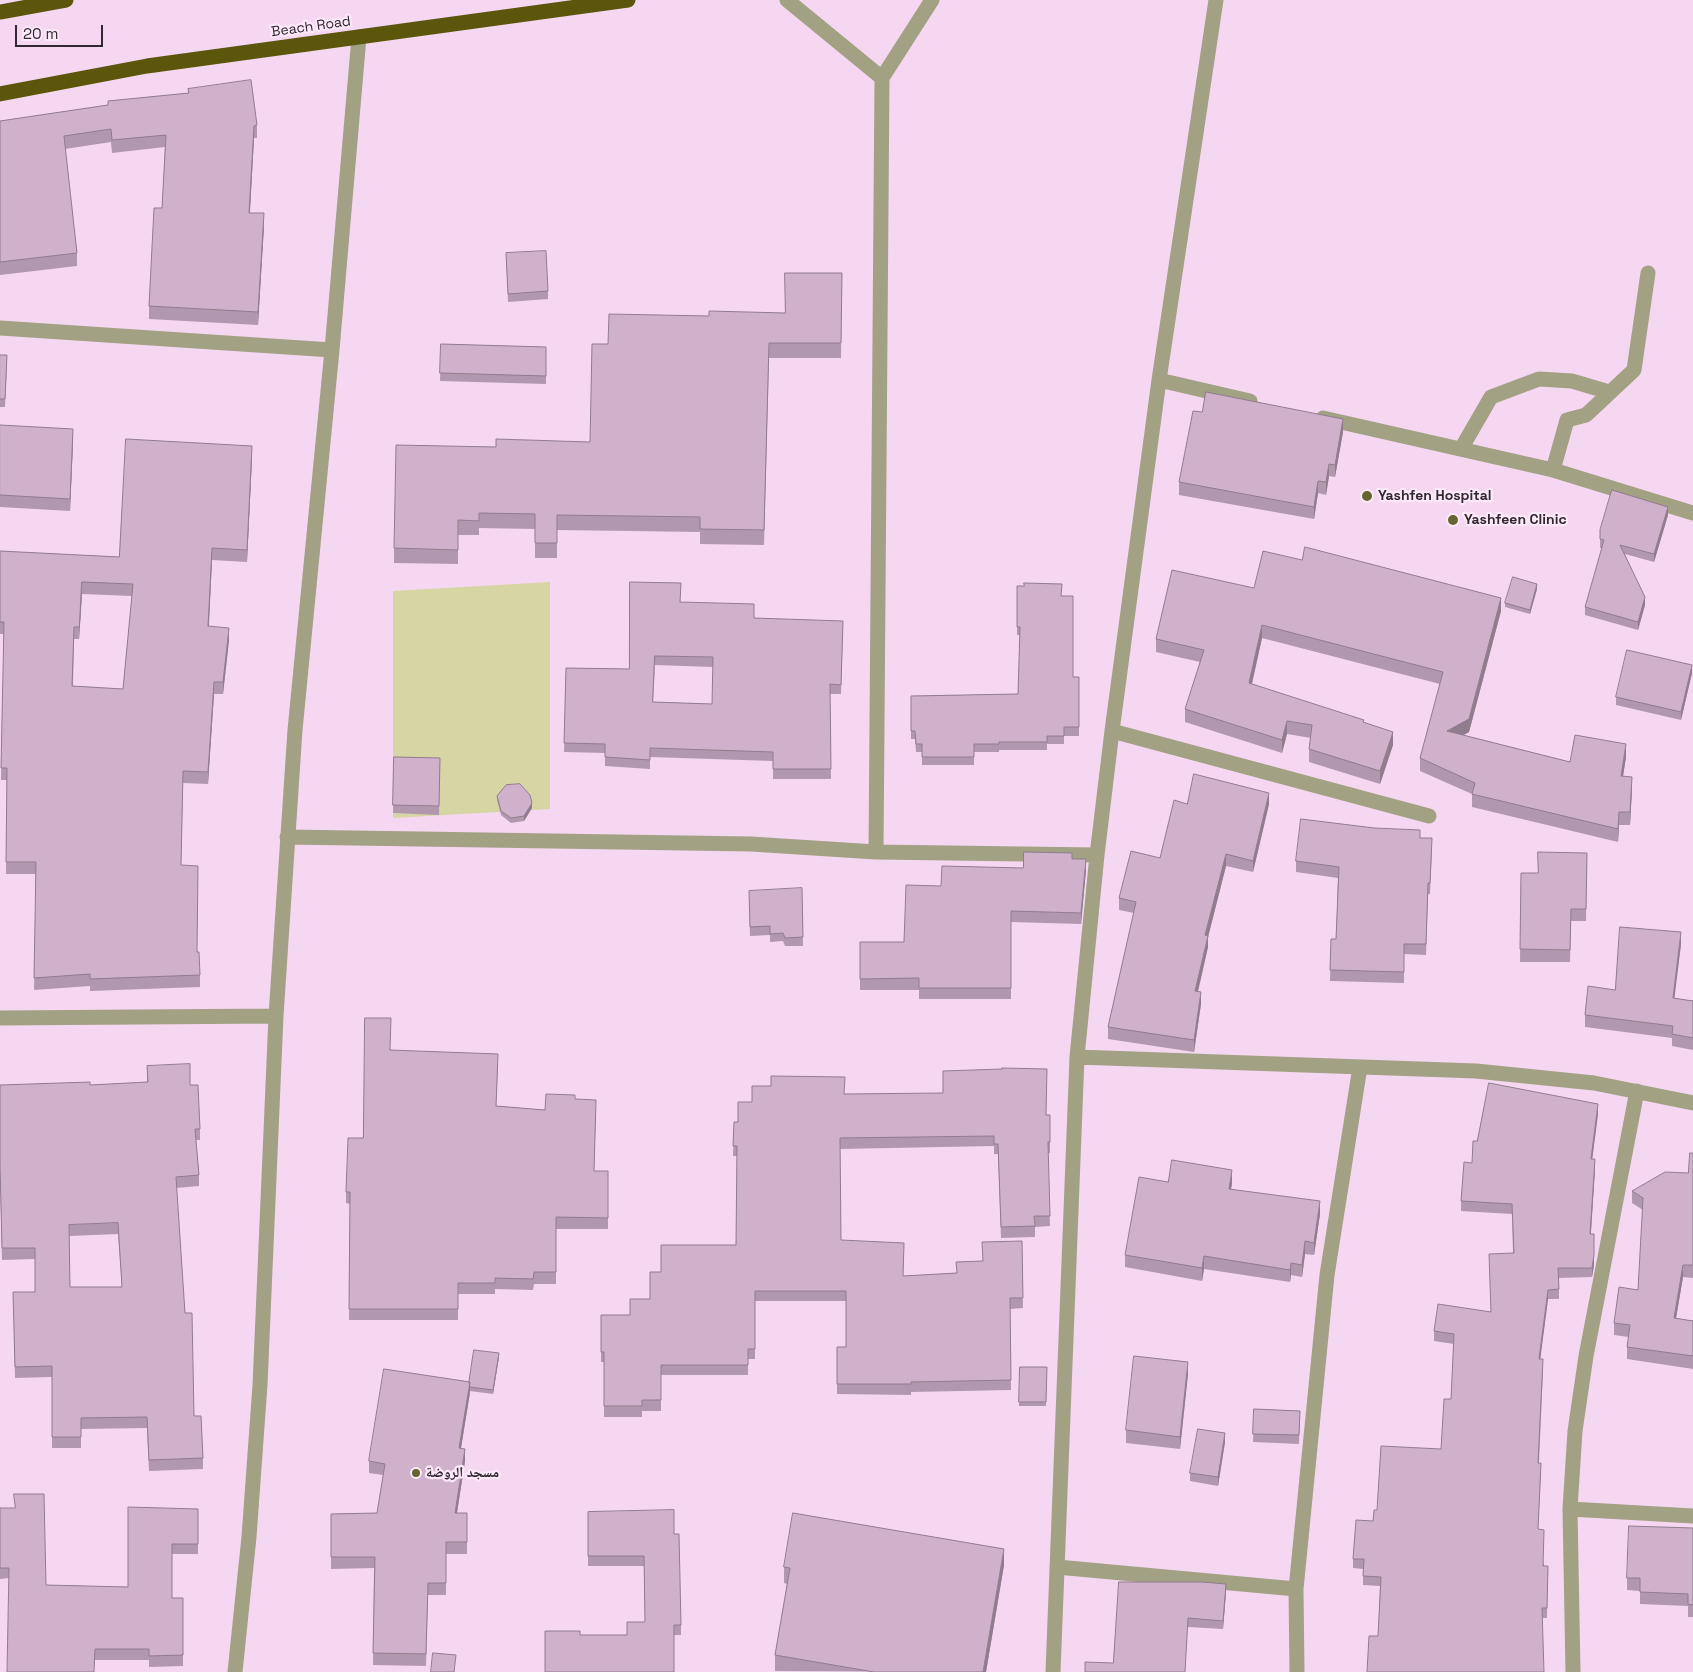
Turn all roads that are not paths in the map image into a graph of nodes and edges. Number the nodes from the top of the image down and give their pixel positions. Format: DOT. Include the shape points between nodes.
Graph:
graph roads {
  1 [pos="66,0"];
  2 [pos="628,0"];
  3 [pos="788,0"];
  4 [pos="932,0"];
  5 [pos="1216,0"];
  6 [pos="0,12"];
  7 [pos="359,37"];
  8 [pos="882,78"];
  9 [pos="0,94"];
  10 [pos="1648,273"];
  11 [pos="0,328"];
  12 [pos="332,350"];
  13 [pos="1158,380"];
  14 [pos="1609,392"];
  15 [pos="1263,404"];
  16 [pos="1310,414"];
  17 [pos="1461,449"];
  18 [pos="1552,470"];
  19 [pos="1693,514"];
  20 [pos="1112,731"];
  21 [pos="1429,816"];
  22 [pos="287,836"];
  23 [pos="876,852"];
  24 [pos="1097,855"];
  25 [pos="276,1016"];
  26 [pos="0,1018"];
  27 [pos="1077,1058"];
  28 [pos="1360,1067"];
  29 [pos="1637,1091"];
  30 [pos="1693,1103"];
  31 [pos="1570,1510"];
  32 [pos="1693,1516"];
  33 [pos="1057,1567"];
  34 [pos="1296,1589"];
  35 [pos="235,1672"];
  36 [pos="1053,1672"];
  37 [pos="1297,1672"];
  38 [pos="1573,1672"];
  1 -- 6 [label="highway"];
  2 -- 7 [label="highway, Beach Road"];
  3 -- 8 [label="street"];
  4 -- 8 [label="street"];
  5 -- 13 [label="street"];
  7 -- 9 [label="highway, Beach Road" via="147,66"];
  7 -- 12 [label="street"];
  8 -- 23 [label="street"];
  10 -- 14 [label="street" via="1634,370"];
  11 -- 12 [label="street"];
  12 -- 22 [label="street"];
  13 -- 15 [label="street"];
  13 -- 20 [label="street"];
  14 -- 17 [label="street" via="1572,381 1539,379 1491,397"];
  14 -- 18 [label="street" via="1586,414 1567,420"];
  16 -- 17 [label="street"];
  17 -- 18 [label="street"];
  18 -- 19 [label="street"];
  20 -- 21 [label="street"];
  20 -- 24 [label="street"];
  22 -- 23 [label="street" via="751,844"];
  22 -- 25 [label="street"];
  23 -- 24 [label="street"];
  24 -- 27 [label="street"];
  25 -- 26 [label="street"];
  25 -- 35 [label="street" via="260,1385"];
  27 -- 28 [label="street"];
  27 -- 33 [label="street"];
  28 -- 29 [label="street" via="1476,1070"];
  28 -- 34 [label="street" via="1327,1275"];
  29 -- 30 [label="street"];
  29 -- 31 [label="street" via="1585,1365 1575,1431"];
  31 -- 32 [label="street"];
  31 -- 38 [label="street"];
  33 -- 34 [label="street"];
  33 -- 36 [label="street"];
  34 -- 37 [label="street"];
}
